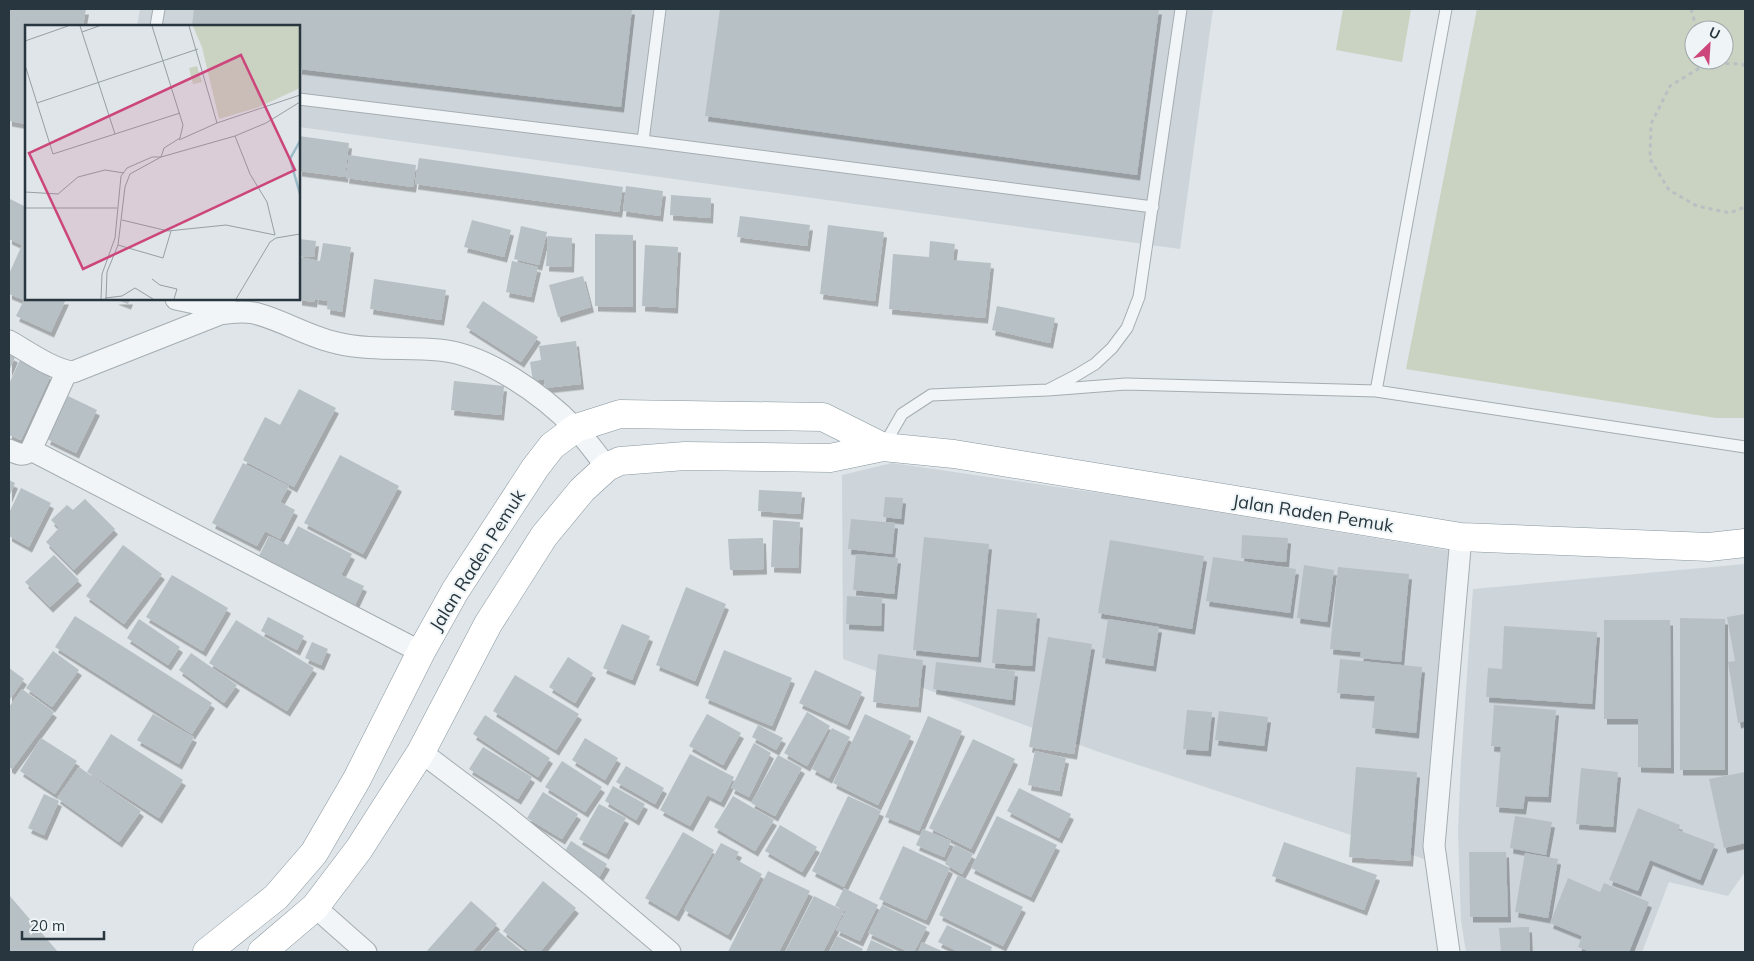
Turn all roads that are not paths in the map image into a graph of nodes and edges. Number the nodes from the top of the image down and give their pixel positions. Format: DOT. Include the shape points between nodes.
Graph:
graph roads {
  1 [pos="159,9"];
  2 [pos="660,9"];
  3 [pos="1181,9"];
  4 [pos="1446,9"];
  5 [pos="156,25"];
  6 [pos="300,98"];
  7 [pos="643,141"];
  8 [pos="1153,207"];
  9 [pos="181,300"];
  10 [pos="235,312"];
  11 [pos="9,341"];
  12 [pos="67,371"];
  13 [pos="1048,390"];
  14 [pos="1376,391"];
  15 [pos="576,428"];
  16 [pos="883,447"];
  17 [pos="1745,447"];
  18 [pos="9,450"];
  19 [pos="31,450"];
  20 [pos="606,466"];
  21 [pos="1461,537"];
  22 [pos="1745,543"];
  23 [pos="421,652"];
  24 [pos="421,752"];
  25 [pos="315,907"];
  26 [pos="207,952"];
  27 [pos="262,952"];
  28 [pos="366,952"];
  29 [pos="670,952"];
  30 [pos="1448,952"];
  1 -- 5 [label="lane"];
  2 -- 7 [label="lane"];
  3 -- 8 [label="lane"];
  4 -- 14 [label="lane"];
  6 -- 7 [label="lane"];
  7 -- 8 [label="lane"];
  8 -- 13 [label="lane" via="1139,298 1127,328 1096,364"];
  9 -- 10 [label="street"];
  10 -- 12 [label="street" via="220,314 74,372"];
  10 -- 15 [label="street" via="254,313 336,343 375,349 440,350 466,355 492,365"];
  11 -- 12 [label="street"];
  12 -- 19 [label="street"];
  13 -- 14 [label="lane" via="1126,384"];
  13 -- 16 [label="lane" via="931,395 902,414"];
  14 -- 17 [label="lane"];
  15 -- 16 [label="highway, Jalan Raden Pemuk" via="620,414 823,418"];
  15 -- 20 [label="street"];
  15 -- 23 [label="highway, Jalan Raden Pemuk" via="552,446 535,468 455,591"];
  16 -- 20 [label="highway, Jalan Raden Pemuk" via="830,458 685,456 620,461"];
  16 -- 21 [label="highway, Jalan Raden Pemuk" via="954,454"];
  18 -- 19 [label="street" via="20,455"];
  19 -- 23 [label="street"];
  20 -- 24 [label="highway" via="544,536 488,624"];
  21 -- 22 [label="highway, Jalan Raden Pemuk" via="1710,547"];
  21 -- 30 [label="street" via="1434,846"];
  23 -- 26 [label="highway, Jalan Raden Pemuk" via="357,779 314,853 276,897"];
  24 -- 25 [label="highway" via="359,850"];
  24 -- 29 [label="street" via="502,813"];
  25 -- 27 [label="highway"];
  25 -- 28 [label="street"];
}
